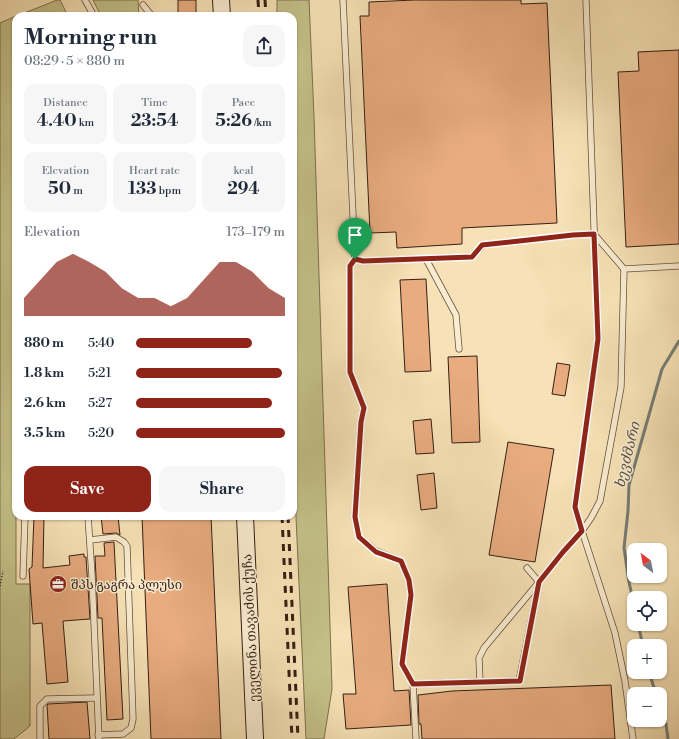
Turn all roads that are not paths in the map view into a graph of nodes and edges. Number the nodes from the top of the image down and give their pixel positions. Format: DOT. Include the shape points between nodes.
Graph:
graph roads {
  1 [pos="85,0"];
  2 [pos="221,0"];
  3 [pos="344,0"];
  4 [pos="586,0"];
  5 [pos="143,5"];
  6 [pos="92,12"];
  7 [pos="149,12"];
  8 [pos="222,12"];
  9 [pos="594,234"];
  10 [pos="355,259"];
  11 [pos="426,259"];
  12 [pos="679,266"];
  13 [pos="624,269"];
  14 [pos="459,349"];
  15 [pos="25,520"];
  16 [pos="88,520"];
  17 [pos="244,520"];
  18 [pos="582,531"];
  19 [pos="90,540"];
  20 [pos="526,568"];
  21 [pos="23,576"];
  22 [pos="539,582"];
  23 [pos="480,682"];
  24 [pos="413,684"];
  25 [pos="96,698"];
  26 [pos="98,737"];
  27 [pos="40,739"];
  28 [pos="255,739"];
  29 [pos="416,739"];
  30 [pos="633,739"];
  1 -- 6 [label="lane"];
  2 -- 8 [label="main road"];
  3 -- 10 [label="lane"];
  4 -- 9 [label="lane"];
  5 -- 7 [label="lane"];
  9 -- 11 [label="lane" via="482,245 472,257"];
  9 -- 13 [label="lane"];
  9 -- 18 [label="lane" via="598,339 575,507"];
  10 -- 11 [label="lane"];
  10 -- 24 [label="lane" via="350,266 350,372 364,408 355,517 359,537 376,552 401,561 409,580 411,595 402,664"];
  11 -- 14 [label="lane" via="456,315"];
  12 -- 13 [label="lane"];
  13 -- 18 [label="lane" via="621,387 600,501"];
  15 -- 21 [label="lane"];
  16 -- 19 [label="lane"];
  17 -- 28 [label="main road, ეველინა თავაძის ქუჩა"];
  18 -- 22 [label="lane"];
  18 -- 30 [label="lane" via="615,633"];
  19 -- 25 [label="lane"];
  19 -- 26 [label="lane" via="116,537 127,546 133,719 131,728 124,734"];
  20 -- 22 [label="lane"];
  22 -- 23 [label="lane" via="484,648 479,658"];
  22 -- 23 [label="lane" via="520,681"];
  23 -- 24 [label="lane"];
  24 -- 29 [label="lane"];
  25 -- 26 [label="lane"];
  25 -- 27 [label="lane" via="47,699 40,706"];
}
